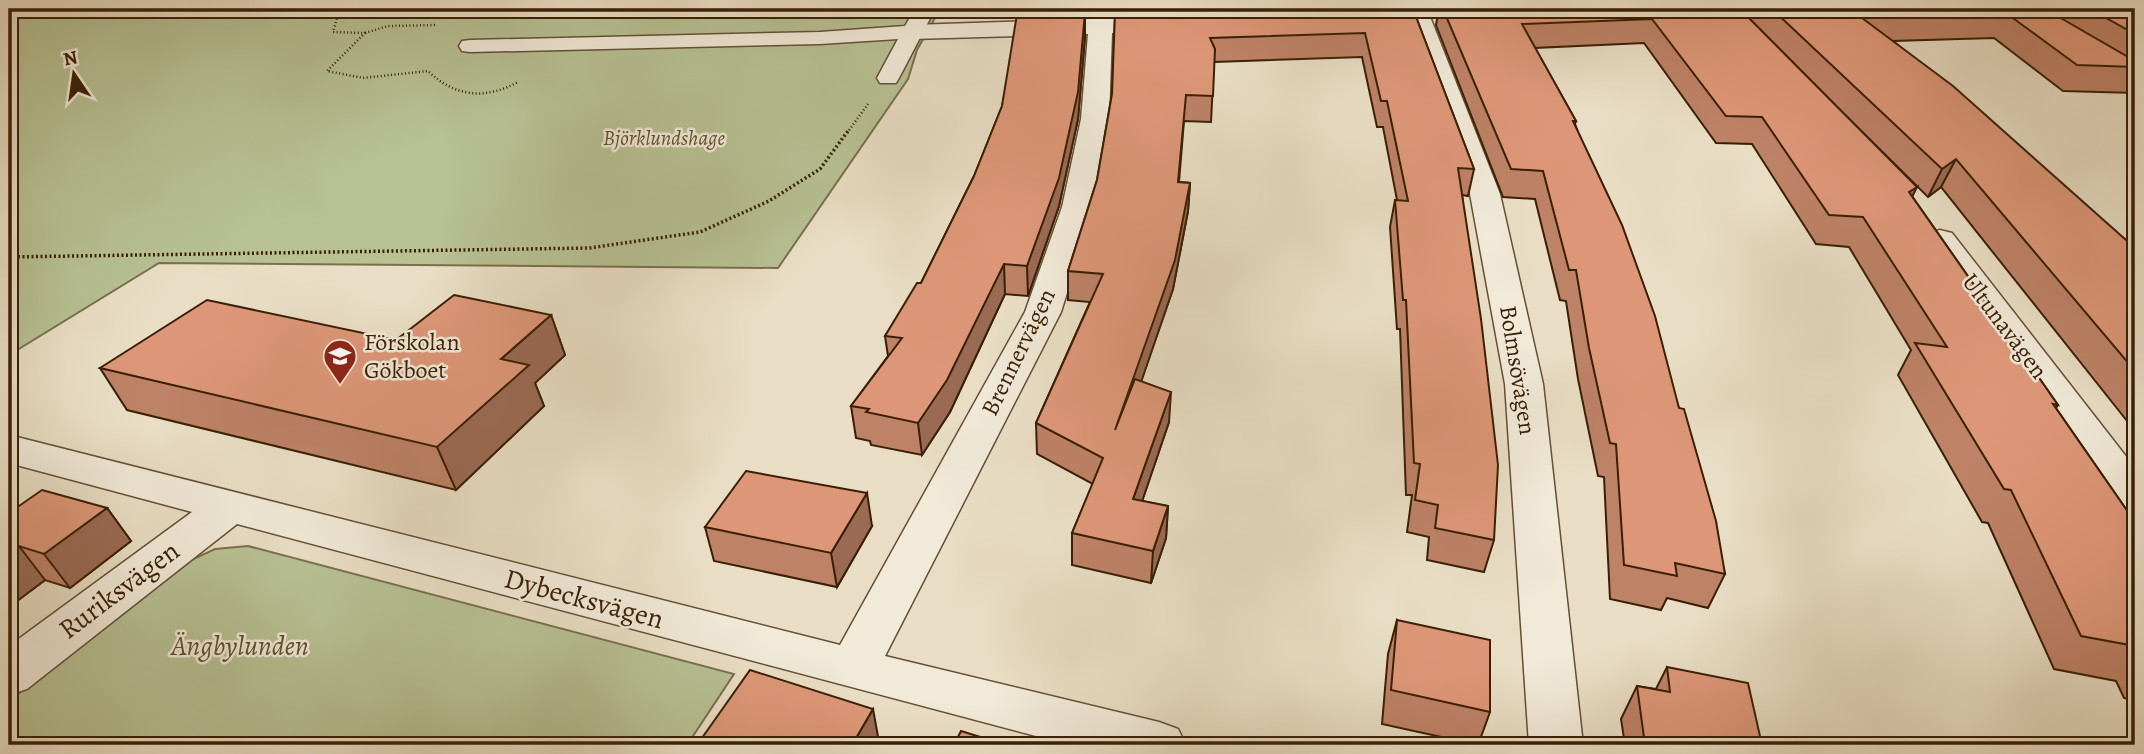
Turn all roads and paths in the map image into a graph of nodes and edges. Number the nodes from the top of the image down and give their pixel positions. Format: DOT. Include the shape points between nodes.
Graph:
graph roads {
  1 [pos="359,9"];
  2 [pos="925,9"];
  3 [pos="1417,14"];
  4 [pos="1100,17"];
  5 [pos="1182,23"];
  6 [pos="912,32"];
  7 [pos="555,45"];
  8 [pos="470,46"];
  9 [pos="888,78"];
  10 [pos="1925,219"];
  11 [pos="9,257"];
  12 [pos="9,449"];
  13 [pos="2135,498"];
  14 [pos="230,506"];
  15 [pos="853,669"];
  16 [pos="9,674"];
  17 [pos="1159,745"];
  18 [pos="1556,745"];
  1 -- 7 [label="path" via="338,18 332,32 365,33 327,71 339,77 402,77 428,71 442,86 495,93 517,84"];
  2 -- 6 [label="lane"];
  3 -- 18 [label="street, Bolmsövägen" via="1485,194 1524,384"];
  4 -- 5 [label="street"];
  4 -- 6 [label="street"];
  4 -- 15 [label="street, Brennervägen" via="1095,119 1078,207 1043,312"];
  6 -- 7 [label="lane"];
  6 -- 9 [label="lane"];
  7 -- 8 [label="lane"];
  9 -- 11 [label="path" via="820,169 769,201 700,232 589,248"];
  10 -- 13 [label="street, Ultunavägen"];
  12 -- 14 [label="street, Dybecksvägen"];
  14 -- 15 [label="street, Dybecksvägen"];
  14 -- 16 [label="street, Ruriksvägen"];
  15 -- 17 [label="street, Dybecksvägen"];
}
